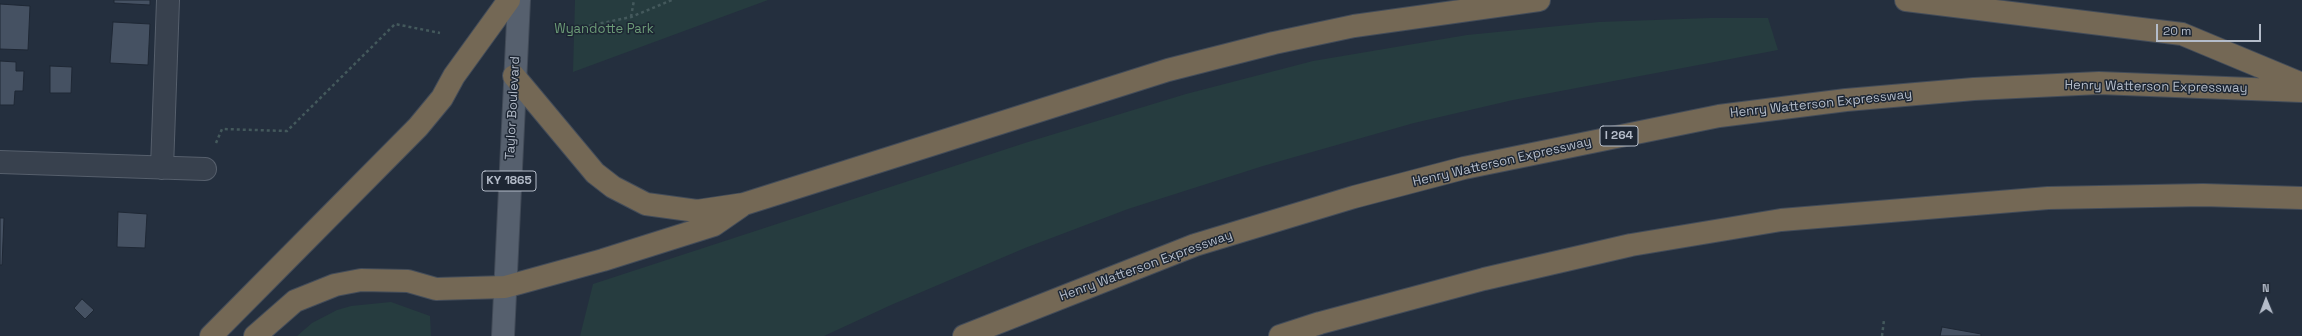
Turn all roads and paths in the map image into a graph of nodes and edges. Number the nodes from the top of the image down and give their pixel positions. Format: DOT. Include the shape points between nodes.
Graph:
graph roads {
  1 [pos="168,0"];
  2 [pos="509,0"];
  3 [pos="518,0"];
  4 [pos="634,0"];
  5 [pos="672,0"];
  6 [pos="1539,0"];
  7 [pos="1906,0"];
  8 [pos="631,17"];
  9 [pos="583,27"];
  10 [pos="440,33"];
  11 [pos="514,76"];
  12 [pos="2302,84"];
  13 [pos="2302,91"];
  14 [pos="0,162"];
  15 [pos="162,168"];
  16 [pos="205,169"];
  17 [pos="2302,198"];
  18 [pos="744,204"];
  19 [pos="505,287"];
  20 [pos="1884,320"];
  21 [pos="211,336"];
  22 [pos="255,336"];
  23 [pos="503,336"];
  24 [pos="964,336"];
  25 [pos="1280,336"];
  26 [pos="1882,336"];
  1 -- 15 [label="street"];
  2 -- 21 [label="highway" via="454,76 442,98 418,127"];
  3 -- 11 [label="main road, Taylor Boulevard / KY 1865"];
  4 -- 8 [label="path"];
  5 -- 8 [label="path"];
  6 -- 18 [label="highway" via="1354,26 1168,70"];
  7 -- 12 [label="highway" via="2182,34"];
  8 -- 9 [label="path"];
  10 -- 16 [label="path" via="395,24 287,131 222,129"];
  11 -- 18 [label="highway" via="595,172 613,187 646,204 697,211"];
  11 -- 19 [label="main road, Taylor Boulevard / KY 1865"];
  13 -- 24 [label="highway, Henry Watterson Expressway / I 264" via="2099,83 1974,89 1846,100 1720,116 1464,168 1354,197 1195,245"];
  14 -- 15 [label="street"];
  15 -- 16 [label="street"];
  17 -- 25 [label="highway" via="2203,195 2048,198 1781,220 1623,246 1484,279"];
  18 -- 19 [label="highway" via="714,225"];
  19 -- 22 [label="highway" via="436,289 408,281 361,280 335,285 295,301"];
  19 -- 23 [label="main road, Taylor Boulevard / KY 1865"];
  20 -- 26 [label="path"];
}
